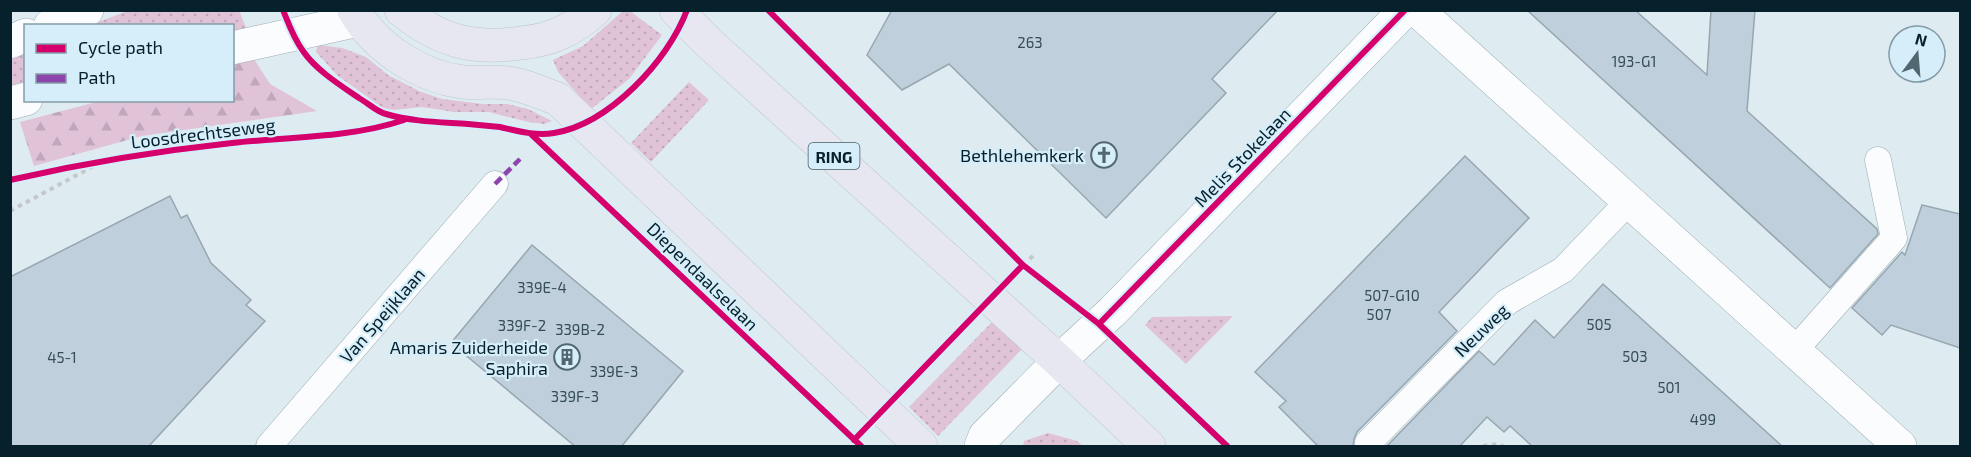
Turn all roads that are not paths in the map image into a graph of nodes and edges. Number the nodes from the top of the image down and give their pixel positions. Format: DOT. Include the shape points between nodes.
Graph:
graph roads {
  1 [pos="87,10"];
  2 [pos="400,10"];
  3 [pos="595,10"];
  4 [pos="676,10"];
  5 [pos="1405,10"];
  6 [pos="1417,10"];
  7 [pos="357,15"];
  8 [pos="55,24"];
  9 [pos="24,36"];
  10 [pos="10,42"];
  11 [pos="234,47"];
  12 [pos="1878,160"];
  13 [pos="495,184"];
  14 [pos="1628,202"];
  15 [pos="1794,351"];
  16 [pos="1059,361"];
  17 [pos="1368,443"];
  18 [pos="269,447"];
  19 [pos="921,447"];
  20 [pos="981,447"];
  21 [pos="1149,447"];
  22 [pos="1900,447"];
  1 -- 8 [label="street"];
  2 -- 3 [label="main road" via="435,33 458,42 499,47 553,38"];
  2 -- 7 [label="main road"];
  4 -- 16 [label="main road, RING"];
  5 -- 16 [label="street, Melis Stokelaan" via="1113,311"];
  6 -- 14 [label="street"];
  7 -- 11 [label="street"];
  7 -- 19 [label="main road, Diependaalselaan" via="380,42 401,58 438,76 464,82 512,83 558,99"];
  9 -- 10 [label="street"];
  12 -- 15 [label="lane" via="1894,238"];
  13 -- 18 [label="lane, Van Speijklaan"];
  14 -- 15 [label="street"];
  14 -- 17 [label="lane, Neuweg" via="1563,270 1507,302"];
  15 -- 22 [label="street"];
  16 -- 20 [label="street, Melis Stokelaan" via="985,436"];
  16 -- 21 [label="main road, RING"];
}
